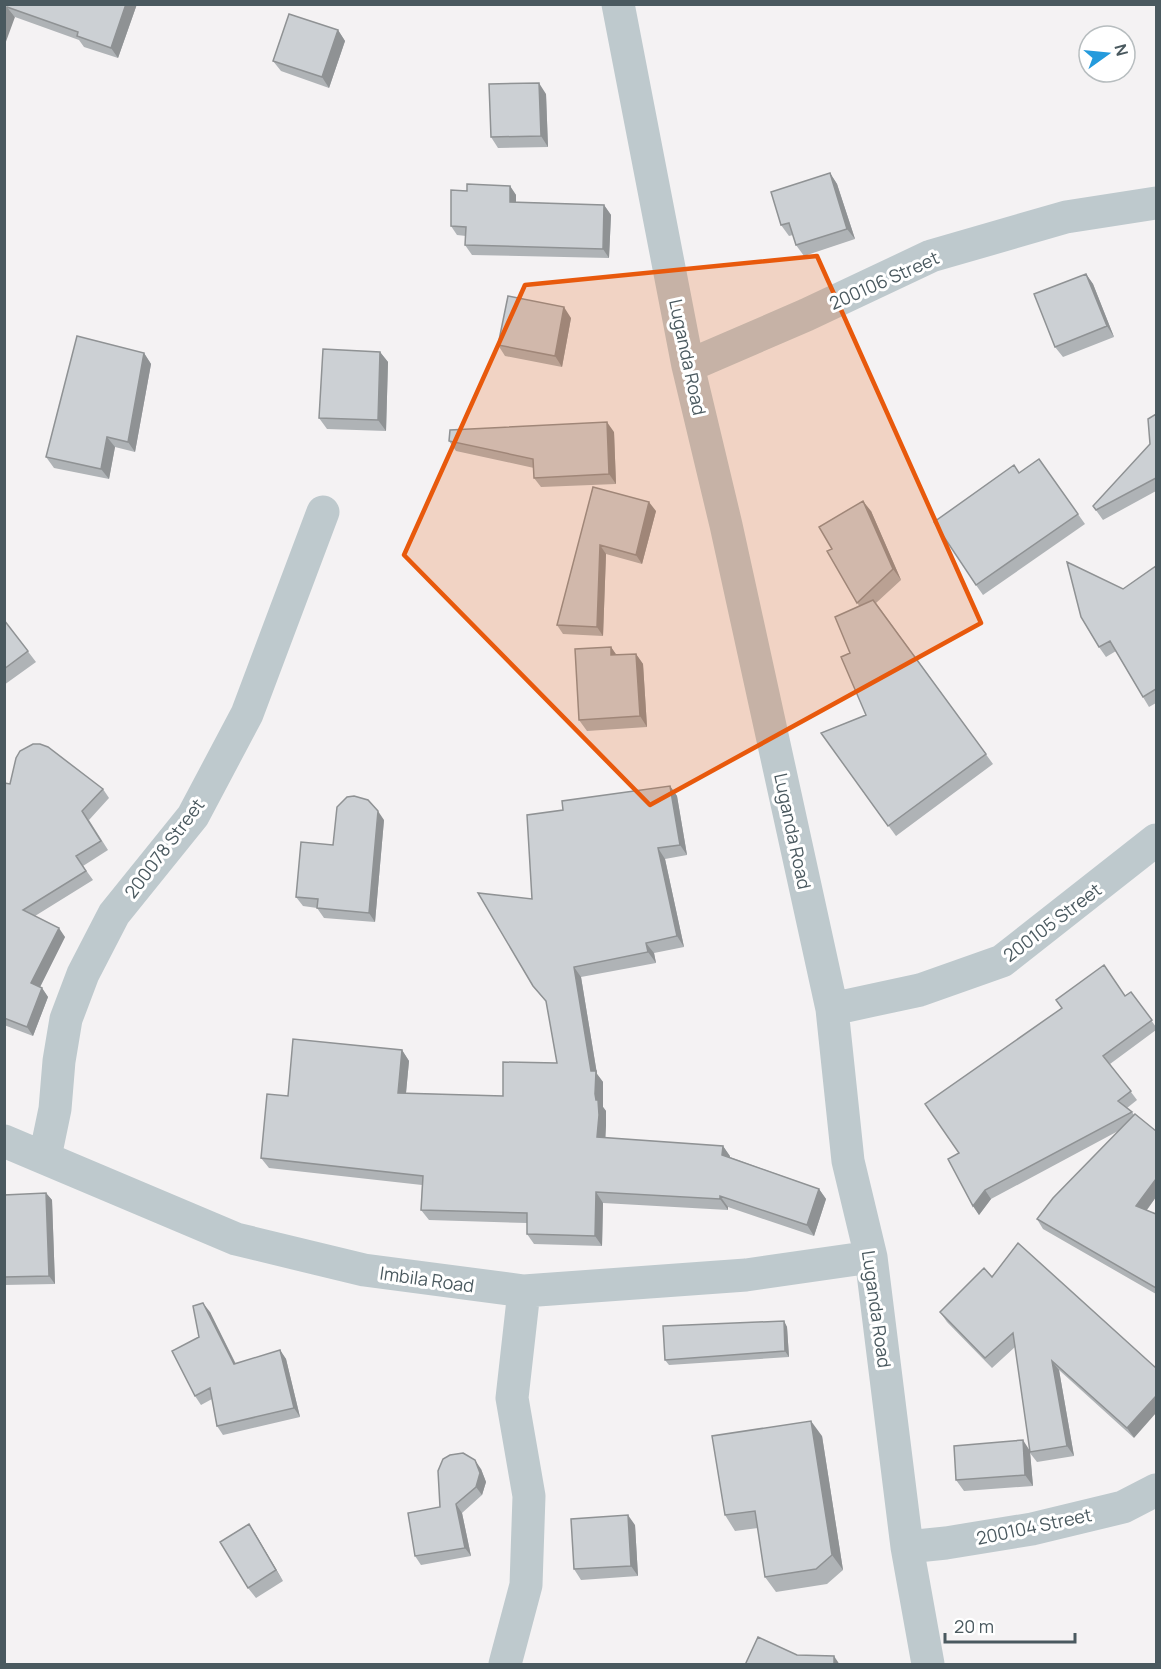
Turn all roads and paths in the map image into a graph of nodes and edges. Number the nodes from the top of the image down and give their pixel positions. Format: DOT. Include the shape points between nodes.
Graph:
graph roads {
  1 [pos="618,4"];
  2 [pos="1156,203"];
  3 [pos="688,366"];
  4 [pos="323,512"];
  5 [pos="1156,840"];
  6 [pos="832,1009"];
  7 [pos="4,1141"];
  8 [pos="45,1157"];
  9 [pos="871,1257"];
  10 [pos="524,1292"];
  11 [pos="1156,1490"];
  12 [pos="908,1546"];
  13 [pos="505,1665"];
  14 [pos="928,1665"];
  1 -- 3 [label="street, Luganda Road"];
  2 -- 3 [label="street, 200106 Street" via="1066,218 930,256"];
  3 -- 6 [label="street, Luganda Road"];
  4 -- 8 [label="street, 200078 Street" via="248,714 193,816 114,914 83,974 66,1019"];
  5 -- 6 [label="street, 200105 Street" via="1002,962 920,990"];
  6 -- 9 [label="street, Luganda Road" via="848,1161"];
  7 -- 8 [label="street, Imbila Road"];
  8 -- 10 [label="street, Imbila Road" via="236,1239 364,1270"];
  9 -- 10 [label="street, Imbila Road" via="746,1275"];
  9 -- 12 [label="street, Luganda Road"];
  10 -- 13 [label="street" via="512,1398 529,1496 526,1585"];
  11 -- 12 [label="street, 200104 Street" via="1123,1507 1032,1529 946,1544"];
  12 -- 14 [label="street, Luganda Road"];
}
